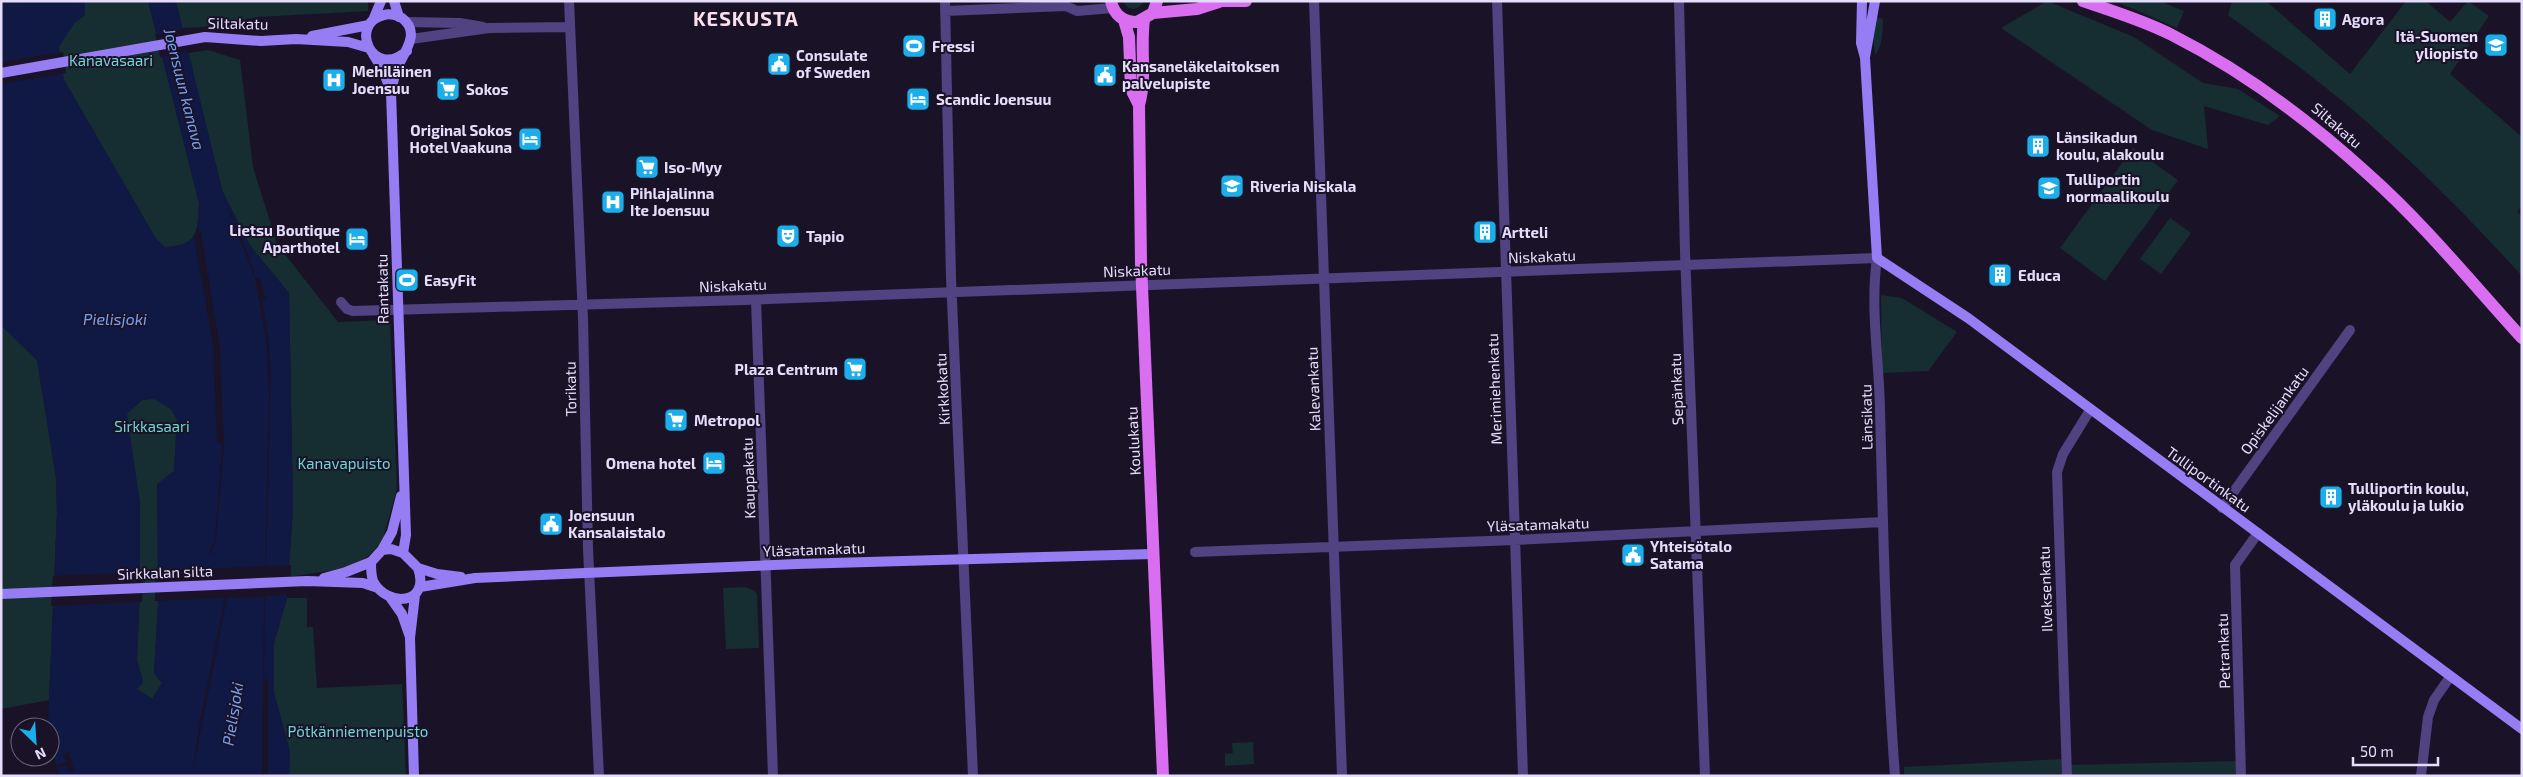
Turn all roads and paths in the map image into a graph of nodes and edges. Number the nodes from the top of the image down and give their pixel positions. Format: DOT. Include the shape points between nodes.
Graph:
graph roads {
  1 [pos="381,1"];
  2 [pos="394,1"];
  3 [pos="569,1"];
  4 [pos="1246,1"];
  5 [pos="1314,1"];
  6 [pos="1496,1"];
  7 [pos="1679,1"];
  8 [pos="1862,1"];
  9 [pos="1875,1"];
  10 [pos="2083,1"];
  11 [pos="1217,2"];
  12 [pos="1068,4"];
  13 [pos="1112,5"];
  14 [pos="945,6"];
  15 [pos="1151,11"];
  16 [pos="403,19"];
  17 [pos="1124,20"];
  18 [pos="372,22"];
  19 [pos="570,27"];
  20 [pos="489,28"];
  21 [pos="296,39"];
  22 [pos="411,39"];
  23 [pos="371,51"];
  24 [pos="407,51"];
  25 [pos="1865,58"];
  26 [pos="1,73"];
  27 [pos="391,92"];
  28 [pos="1140,105"];
  29 [pos="1877,258"];
  30 [pos="1686,266"];
  31 [pos="1504,272"];
  32 [pos="1324,279"];
  33 [pos="1142,285"];
  34 [pos="952,291"];
  35 [pos="756,300"];
  36 [pos="341,302"];
  37 [pos="582,304"];
  38 [pos="398,311"];
  39 [pos="2350,330"];
  40 [pos="2522,338"];
  41 [pos="2090,410"];
  42 [pos="404,485"];
  43 [pos="2222,508"];
  44 [pos="1883,522"];
  45 [pos="1696,532"];
  46 [pos="2258,533"];
  47 [pos="1515,540"];
  48 [pos="1333,546"];
  49 [pos="382,550"];
  50 [pos="1195,552"];
  51 [pos="403,553"];
  52 [pos="1154,554"];
  53 [pos="965,559"];
  54 [pos="371,562"];
  55 [pos="765,565"];
  56 [pos="418,568"];
  57 [pos="590,573"];
  58 [pos="475,578"];
  59 [pos="309,581"];
  60 [pos="378,588"];
  61 [pos="418,591"];
  62 [pos="1,594"];
  63 [pos="390,597"];
  64 [pos="410,638"];
  65 [pos="2450,677"];
  66 [pos="2522,728"];
  67 [pos="414,776"];
  68 [pos="599,776"];
  69 [pos="773,776"];
  70 [pos="973,776"];
  71 [pos="1163,776"];
  72 [pos="1342,776"];
  73 [pos="1523,776"];
  74 [pos="1705,776"];
  75 [pos="1895,776"];
  76 [pos="2068,776"];
  77 [pos="2241,776"];
  78 [pos="2421,776"];
  1 -- 18 [label="main road"];
  2 -- 16 [label="main road"];
  3 -- 19 [label="street, Torikatu"];
  4 -- 11 [label="main road"];
  5 -- 32 [label="street, Kalevankatu"];
  6 -- 31 [label="street, Merimiehenkatu"];
  7 -- 30 [label="street, Sepänkatu"];
  8 -- 25 [label="main road, Länsikatu" via="1861,43"];
  9 -- 25 [label="main road, Länsikatu"];
  10 -- 40 [label="main road, Siltakatu" via="2170,34 2219,61 2290,108 2370,175"];
  11 -- 15 [label="main road" via="1197,9"];
  12 -- 13 [label="street" via="1077,11"];
  12 -- 14 [label="street"];
  13 -- 17 [label="main road"];
  14 -- 34 [label="street, Kirkkokatu"];
  15 -- 17 [label="main road" via="1131,22"];
  15 -- 28 [label="main road, Koulukatu" via="1141,44 1144,87"];
  16 -- 18 [label="main road" via="386,14"];
  16 -- 20 [label="street"];
  16 -- 22 [label="main road"];
  17 -- 28 [label="main road, Koulukatu" via="1128,29 1131,89"];
  18 -- 21 [label="main road, Siltakatu"];
  18 -- 23 [label="main road" via="365,36"];
  19 -- 20 [label="street"];
  19 -- 37 [label="street, Torikatu"];
  20 -- 22 [label="street"];
  21 -- 23 [label="main road, Siltakatu" via="348,42"];
  21 -- 26 [label="main road, Siltakatu" via="205,38"];
  22 -- 24 [label="main road"];
  23 -- 24 [label="main road" via="381,59 390,60"];
  23 -- 27 [label="main road, Rantakatu"];
  24 -- 27 [label="main road, Rantakatu" via="397,68"];
  25 -- 29 [label="main road, Länsikatu"];
  27 -- 38 [label="main road, Rantakatu"];
  28 -- 33 [label="main road, Koulukatu"];
  29 -- 30 [label="street, Niskakatu"];
  29 -- 41 [label="main road, Tulliportinkatu" via="1968,318"];
  29 -- 44 [label="street, Länsikatu" via="1873,288 1880,376"];
  30 -- 31 [label="street, Niskakatu"];
  30 -- 45 [label="street, Sepänkatu"];
  31 -- 32 [label="street, Niskakatu"];
  31 -- 47 [label="street, Merimiehenkatu"];
  32 -- 33 [label="street, Niskakatu"];
  32 -- 48 [label="street, Kalevankatu"];
  33 -- 34 [label="street, Niskakatu"];
  33 -- 52 [label="main road, Koulukatu"];
  34 -- 35 [label="street, Niskakatu"];
  34 -- 53 [label="street, Kirkkokatu"];
  35 -- 37 [label="street, Niskakatu"];
  35 -- 55 [label="street, Kauppakatu"];
  36 -- 38 [label="street, Niskakatu" via="353,311"];
  37 -- 38 [label="street, Niskakatu"];
  37 -- 57 [label="street, Torikatu"];
  38 -- 42 [label="main road, Rantakatu"];
  39 -- 43 [label="street, Opiskelijankatu"];
  41 -- 43 [label="main road, Tulliportinkatu"];
  41 -- 76 [label="street, Ilveksenkatu" via="2062,454 2057,472"];
  42 -- 49 [label="main road, Rantakatu" via="392,532"];
  42 -- 51 [label="main road, Rantakatu" via="406,535"];
  43 -- 46 [label="main road, Tulliportinkatu"];
  44 -- 45 [label="street, Yläsatamakatu"];
  44 -- 75 [label="street, Länsikatu"];
  45 -- 47 [label="street, Yläsatamakatu"];
  45 -- 74 [label="street, Sepänkatu"];
  46 -- 65 [label="main road, Tulliportinkatu"];
  46 -- 77 [label="street, Petrankatu" via="2236,565"];
  47 -- 48 [label="street, Yläsatamakatu"];
  47 -- 73 [label="street, Merimiehenkatu"];
  48 -- 50 [label="street, Yläsatamakatu"];
  48 -- 72 [label="street, Kalevankatu"];
  49 -- 51 [label="main road"];
  49 -- 54 [label="main road"];
  51 -- 56 [label="main road"];
  52 -- 53 [label="main road, Yläsatamakatu"];
  52 -- 71 [label="main road, Koulukatu"];
  53 -- 55 [label="main road, Yläsatamakatu"];
  53 -- 70 [label="street, Kirkkokatu"];
  54 -- 59 [label="main road"];
  54 -- 60 [label="main road" via="373,580"];
  55 -- 57 [label="main road, Yläsatamakatu"];
  55 -- 69 [label="street, Kauppakatu"];
  56 -- 58 [label="main road, Yläsatamakatu" via="437,574"];
  56 -- 61 [label="main road"];
  57 -- 58 [label="main road, Yläsatamakatu"];
  57 -- 68 [label="street, Torikatu"];
  58 -- 61 [label="main road, Yläsatamakatu"];
  59 -- 60 [label="main road" via="363,583"];
  59 -- 62 [label="main road, Sirkkalan silta"];
  60 -- 63 [label="main road"];
  61 -- 63 [label="main road" via="408,599"];
  61 -- 64 [label="main road"];
  63 -- 64 [label="main road" via="402,614"];
  64 -- 67 [label="main road"];
  65 -- 66 [label="main road, Tulliportinkatu"];
  65 -- 78 [label="street" via="2434,700 2428,717"];
}
